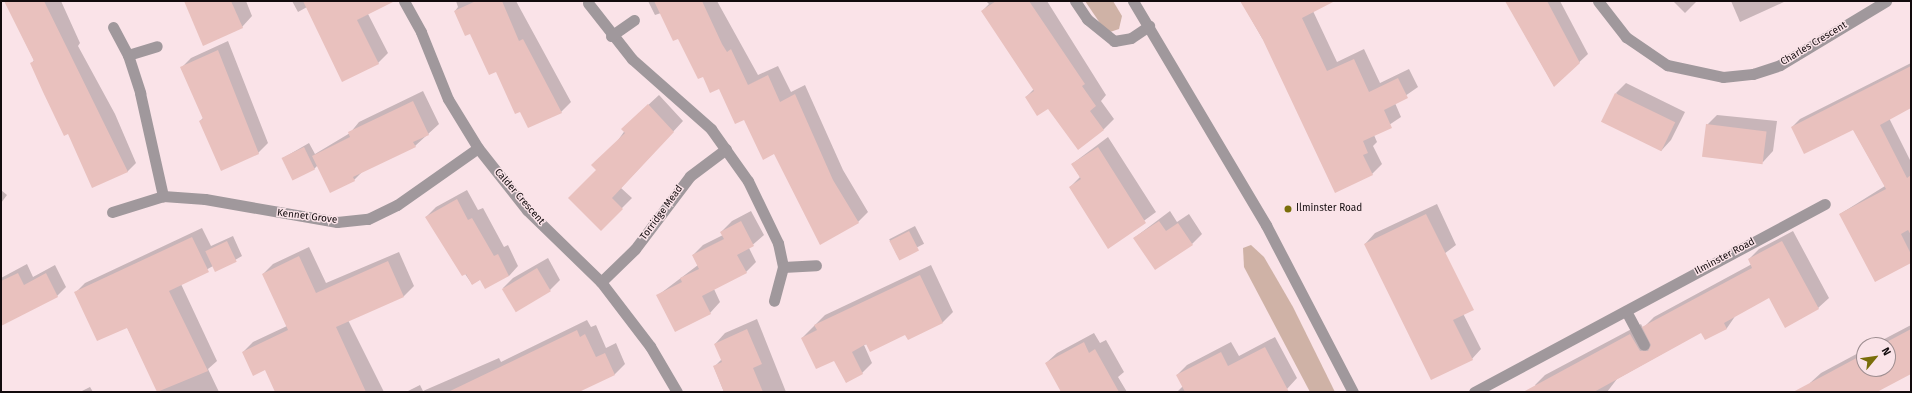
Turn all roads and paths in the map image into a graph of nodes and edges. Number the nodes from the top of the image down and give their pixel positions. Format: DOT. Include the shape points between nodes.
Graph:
graph roads {
  1 [pos="404,1"];
  2 [pos="1075,1"];
  3 [pos="1133,1"];
  4 [pos="1598,1"];
  5 [pos="1886,1"];
  6 [pos="588,2"];
  7 [pos="634,20"];
  8 [pos="1149,26"];
  9 [pos="112,27"];
  10 [pos="612,36"];
  11 [pos="157,46"];
  12 [pos="128,55"];
  13 [pos="478,148"];
  14 [pos="726,149"];
  15 [pos="164,196"];
  16 [pos="1825,204"];
  17 [pos="112,212"];
  18 [pos="816,265"];
  19 [pos="783,267"];
  20 [pos="602,282"];
  21 [pos="774,301"];
  22 [pos="1626,311"];
  23 [pos="1644,345"];
  24 [pos="677,392"];
  25 [pos="1353,392"];
  26 [pos="1474,392"];
  1 -- 13 [label="street, Calder Crescent" via="422,32 448,99"];
  2 -- 8 [label="street" via="1086,19 1114,41 1132,38"];
  3 -- 8 [label="street"];
  4 -- 5 [label="street, Charles Crescent" via="1626,37 1661,62 1723,77 1753,74 1780,65"];
  6 -- 10 [label="street"];
  7 -- 10 [label="street"];
  8 -- 25 [label="street" via="1266,225"];
  9 -- 12 [label="street"];
  10 -- 14 [label="street" via="632,59 691,108"];
  11 -- 12 [label="street"];
  12 -- 15 [label="street"];
  13 -- 15 [label="street, Kennet Grove" via="397,205 368,219 337,222 205,199"];
  13 -- 20 [label="street, Calder Crescent" via="527,210"];
  14 -- 19 [label="street" via="763,207"];
  14 -- 20 [label="street, Torridge Mead" via="690,176 636,249"];
  15 -- 17 [label="street, Kennet Grove"];
  16 -- 22 [label="street, Ilminster Road"];
  18 -- 19 [label="street"];
  19 -- 21 [label="street"];
  20 -- 24 [label="street, Calder Crescent" via="650,346"];
  22 -- 23 [label="street"];
  22 -- 26 [label="street, Ilminster Road"];
}
